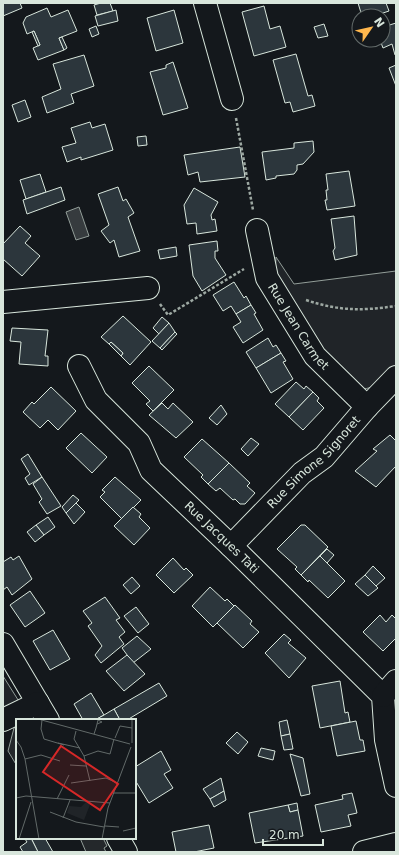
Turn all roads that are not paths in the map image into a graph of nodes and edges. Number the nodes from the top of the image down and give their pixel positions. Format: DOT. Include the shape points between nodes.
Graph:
graph roads {
  1 [pos="205,3"];
  2 [pos="232,100"];
  3 [pos="257,230"];
  4 [pos="148,288"];
  5 [pos="3,302"];
  6 [pos="79,366"];
  7 [pos="396,377"];
  8 [pos="367,407"];
  9 [pos="231,546"];
  10 [pos="3,644"];
  11 [pos="389,689"];
  12 [pos="43,712"];
  13 [pos="8,717"];
  14 [pos="396,786"];
  15 [pos="119,839"];
  16 [pos="396,844"];
  17 [pos="126,852"];
  18 [pos="364,852"];
  1 -- 2 [label="street"];
  3 -- 8 [label="street, Rue Jean Carmet" via="267,278 315,356"];
  4 -- 5 [label="street"];
  6 -- 9 [label="street, Rue Jacques Tati" via="96,400 139,443 151,470"];
  7 -- 8 [label="street, Rue Simone Signoret"];
  8 -- 9 [label="street, Rue Simone Signoret" via="324,456 302,473"];
  9 -- 11 [label="street, Rue Jacques Tati"];
  10 -- 12 [label="street"];
  11 -- 14 [label="street, Rue Jacques Tati" via="386,740"];
  12 -- 13 [label="street"];
  15 -- 17 [label="street"];
  16 -- 18 [label="street"];
}
